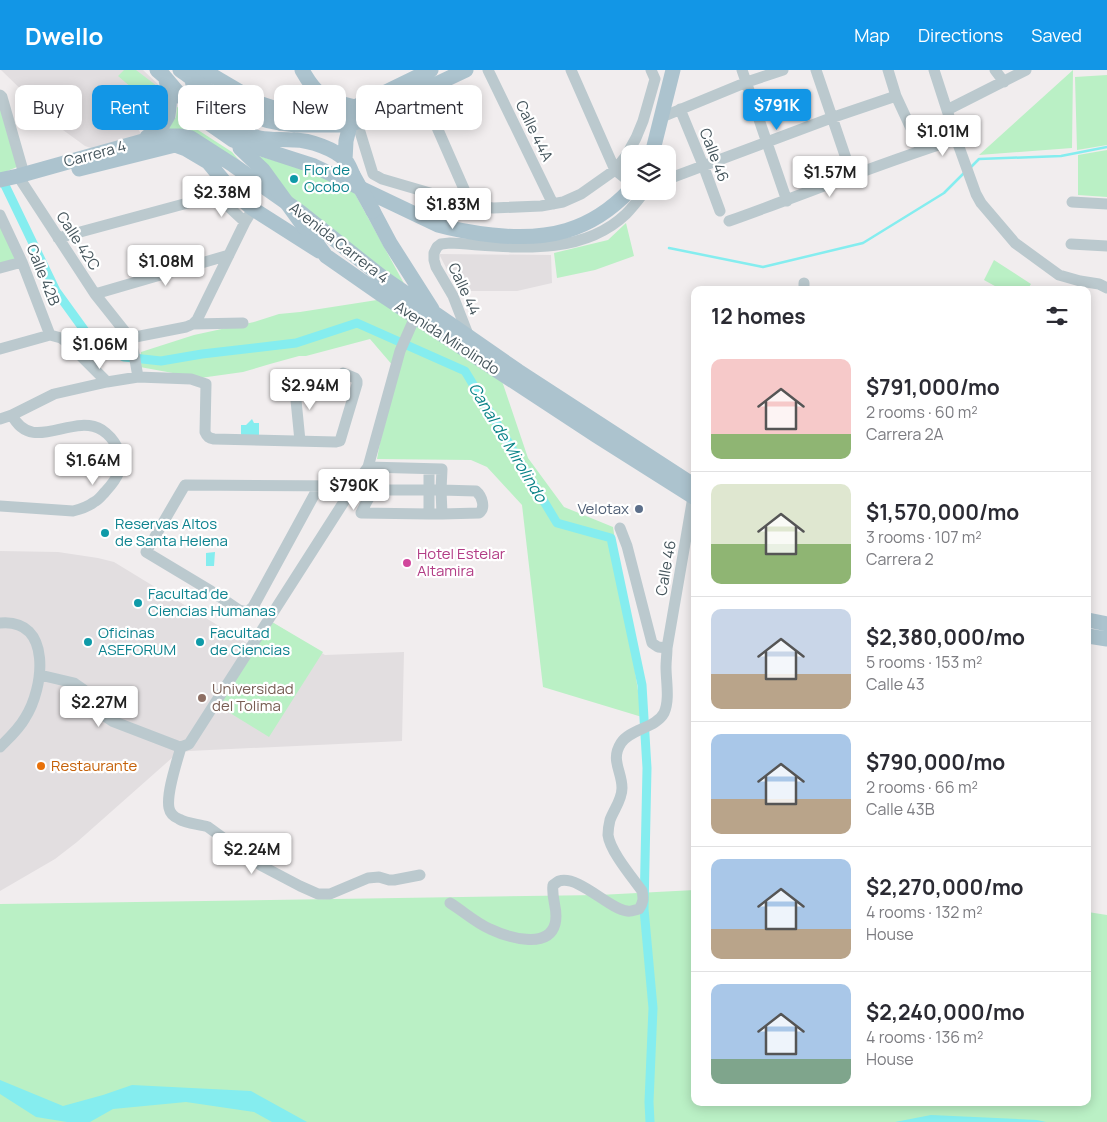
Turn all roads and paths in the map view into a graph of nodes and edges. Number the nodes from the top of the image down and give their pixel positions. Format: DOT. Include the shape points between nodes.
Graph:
graph roads {
  1 [pos="180,70"];
  2 [pos="192,70"];
  3 [pos="203,70"];
  4 [pos="302,70"];
  5 [pos="431,70"];
  6 [pos="466,70"];
  7 [pos="488,70"];
  8 [pos="571,70"];
  9 [pos="673,70"];
  10 [pos="742,70"];
  11 [pos="783,70"];
  12 [pos="816,70"];
  13 [pos="888,70"];
  14 [pos="934,70"];
  15 [pos="995,70"];
  16 [pos="1026,70"];
  17 [pos="161,73"];
  18 [pos="653,74"];
  19 [pos="415,80"];
  20 [pos="747,82"];
  21 [pos="1004,82"];
  22 [pos="182,85"];
  23 [pos="178,94"];
  24 [pos="1,96"];
  25 [pos="896,96"];
  26 [pos="680,109"];
  27 [pos="947,110"];
  28 [pos="662,117"];
  29 [pos="354,118"];
  30 [pos="831,118"];
  31 [pos="218,130"];
  32 [pos="191,138"];
  33 [pos="766,142"];
  34 [pos="132,144"];
  35 [pos="237,144"];
  36 [pos="959,144"];
  37 [pos="174,145"];
  38 [pos="654,145"];
  39 [pos="921,150"];
  40 [pos="345,160"];
  41 [pos="703,165"];
  42 [pos="615,170"];
  43 [pos="621,175"];
  44 [pos="676,176"];
  45 [pos="852,176"];
  46 [pos="16,179"];
  47 [pos="0,189"];
  48 [pos="232,191"];
  49 [pos="217,196"];
  50 [pos="626,200"];
  51 [pos="635,200"];
  52 [pos="787,200"];
  53 [pos="1072,202"];
  54 [pos="554,204"];
  55 [pos="1107,204"];
  56 [pos="471,205"];
  57 [pos="720,211"];
  58 [pos="0,215"];
  59 [pos="249,216"];
  60 [pos="729,221"];
  61 [pos="58,238"];
  62 [pos="1071,244"];
  63 [pos="1107,246"];
  64 [pos="229,254"];
  65 [pos="326,256"];
  66 [pos="22,262"];
  67 [pos="0,268"];
  68 [pos="1107,288"];
  69 [pos="95,294"];
  70 [pos="436,314"];
  71 [pos="415,317"];
  72 [pos="243,322"];
  73 [pos="193,324"];
  74 [pos="50,335"];
  75 [pos="468,337"];
  76 [pos="131,341"];
  77 [pos="0,349"];
  78 [pos="343,373"];
  79 [pos="138,377"];
  80 [pos="107,382"];
  81 [pos="324,385"];
  82 [pos="12,415"];
  83 [pos="0,419"];
  84 [pos="300,441"];
  85 [pos="368,467"];
  86 [pos="429,469"];
  87 [pos="319,486"];
  88 [pos="354,486"];
  89 [pos="429,490"];
  90 [pos="442,490"];
  91 [pos="691,491"];
  92 [pos="691,492"];
  93 [pos="0,506"];
  94 [pos="429,514"];
  95 [pos="442,514"];
  96 [pos="691,516"];
  97 [pos="620,528"];
  98 [pos="1091,621"];
  99 [pos="0,623"];
  100 [pos="1107,624"];
  101 [pos="1091,636"];
  102 [pos="1107,639"];
  103 [pos="667,648"];
  104 [pos="40,675"];
  105 [pos="186,744"];
  106 [pos="0,748"];
  107 [pos="420,875"];
  108 [pos="450,903"];
  1 -- 22 [label="main road"];
  1 -- 29 [label="main road, bridge" via="231,105 266,121 315,126"];
  2 -- 40 [label="main road" via="194,90 203,104 231,126 259,138 308,142 334,151"];
  3 -- 29 [label="main road" via="258,103 280,110"];
  4 -- 29 [label="main road" via="311,86"];
  5 -- 19 [label="main road"];
  6 -- 19 [label="main road"];
  7 -- 54 [label="street, Calle 44A"];
  8 -- 42 [label="street"];
  9 -- 28 [label="main road"];
  10 -- 20 [label="street"];
  11 -- 20 [label="street"];
  12 -- 30 [label="street"];
  13 -- 25 [label="street"];
  14 -- 27 [label="street"];
  15 -- 21 [label="street"];
  16 -- 21 [label="street"];
  17 -- 23 [label="main road"];
  17 -- 34 [label="main road" via="170,97 166,120 152,134"];
  18 -- 42 [label="street" via="643,121 626,156"];
  19 -- 29 [label="main road"];
  19 -- 56 [label="street"];
  20 -- 26 [label="street"];
  20 -- 33 [label="street"];
  21 -- 27 [label="street"];
  24 -- 46 [label="street, Calle 42C"];
  25 -- 30 [label="street"];
  25 -- 39 [label="street"];
  26 -- 28 [label="street"];
  26 -- 41 [label="street, Calle 46"];
  27 -- 36 [label="street"];
  28 -- 38 [label="main road"];
  29 -- 40 [label="main road" via="346,140"];
  29 -- 56 [label="street" via="373,174"];
  30 -- 33 [label="street"];
  30 -- 45 [label="street"];
  31 -- 35 [label="main road"];
  32 -- 34 [label="main road, Carrera 4" via="161,136"];
  32 -- 70 [label="main road, Avenida Carrera 4" via="300,212 382,277"];
  33 -- 41 [label="street"];
  33 -- 52 [label="street"];
  34 -- 46 [label="main road, Carrera 4"];
  35 -- 50 [label="main road" via="314,166 438,225 480,234 536,237 566,231"];
  35 -- 65 [label="main road, Avenida Mirolindo, bridge" via="263,170"];
  36 -- 39 [label="street"];
  36 -- 68 [label="street" via="978,199 1015,243 1059,275"];
  37 -- 46 [label="main road, Carrera 4"];
  37 -- 48 [label="main road, Avenida Carrera 4" via="208,162"];
  39 -- 45 [label="street"];
  40 -- 70 [label="main road, Avenida Mirolindo, bridge" via="390,243"];
  41 -- 44 [label="street"];
  41 -- 57 [label="street, Calle 46"];
  42 -- 43 [label="street"];
  42 -- 54 [label="street" via="581,194"];
  45 -- 52 [label="street"];
  46 -- 47 [label="main road, Carrera 4"];
  46 -- 61 [label="street, Calle 42C"];
  48 -- 49 [label="street"];
  48 -- 59 [label="main road, Avenida Carrera 4"];
  49 -- 59 [label="street"];
  49 -- 61 [label="street"];
  51 -- 75 [label="street, Calle 44" via="625,215 602,232 579,240 524,248 450,243 437,248 434,253 436,267 453,296"];
  52 -- 60 [label="street"];
  53 -- 55 [label="street"];
  54 -- 56 [label="street" via="518,208"];
  58 -- 66 [label="street, Calle 42B"];
  59 -- 64 [label="street"];
  59 -- 65 [label="main road, Avenida Carrera 4"];
  61 -- 69 [label="street, Calle 42C"];
  62 -- 63 [label="street"];
  64 -- 69 [label="street"];
  64 -- 73 [label="street"];
  65 -- 71 [label="main road, Avenida Mirolindo"];
  66 -- 67 [label="street"];
  66 -- 74 [label="street, Calle 42B"];
  69 -- 76 [label="street, Calle 42C"];
  70 -- 75 [label="main road, Avenida Mirolindo"];
  71 -- 85 [label="street" via="400,351"];
  71 -- 92 [label="main road, Avenida Mirolindo" via="597,436"];
  72 -- 73 [label="street"];
  73 -- 76 [label="street"];
  74 -- 77 [label="street"];
  74 -- 80 [label="street" via="70,345"];
  75 -- 91 [label="main road, Avenida Mirolindo"];
  76 -- 79 [label="street"];
  78 -- 84 [label="street" via="355,378 357,384 340,441"];
  79 -- 80 [label="street"];
  79 -- 84 [label="street" via="191,379 206,384 205,432 210,438"];
  80 -- 82 [label="street" via="54,394"];
  81 -- 84 [label="street" via="295,390"];
  82 -- 83 [label="street"];
  82 -- 93 [label="street" via="16,424 32,433 88,425 102,430 114,441 121,467 107,490 83,508 73,511"];
  85 -- 86 [label="street"];
  85 -- 88 [label="street"];
  86 -- 89 [label="street"];
  86 -- 90 [label="street" via="442,469"];
  87 -- 87 [label="street" via="185,485 146,552 239,610 248,611"];
  87 -- 88 [label="street"];
  88 -- 105 [label="street"];
  89 -- 90 [label="street"];
  89 -- 94 [label="street"];
  89 -- 94 [label="street" via="377,490 361,513"];
  90 -- 95 [label="street"];
  90 -- 95 [label="street" via="476,491 483,507 476,514"];
  94 -- 95 [label="street"];
  96 -- 103 [label="street, Calle 46"];
  97 -- 103 [label="street" via="652,643"];
  98 -- 100 [label="main road"];
  99 -- 104 [label="street" via="19,625 34,638 40,655"];
  101 -- 102 [label="main road"];
  103 -- 108 [label="street, Calle 46" via="667,704 663,715 622,741 616,752 622,787 608,834 613,849 642,891 643,903 638,909 628,912 590,890 570,881 560,881 553,885 556,912 551,933 540,939 520,939 489,928"];
  104 -- 105 [label="street" via="69,681 84,690 94,710 118,724 177,746"];
  104 -- 106 [label="street" via="26,718"];
  105 -- 107 [label="street" via="170,791 168,806 171,812 185,822 208,827 262,866 318,894 330,894 368,878 389,880"];
}
